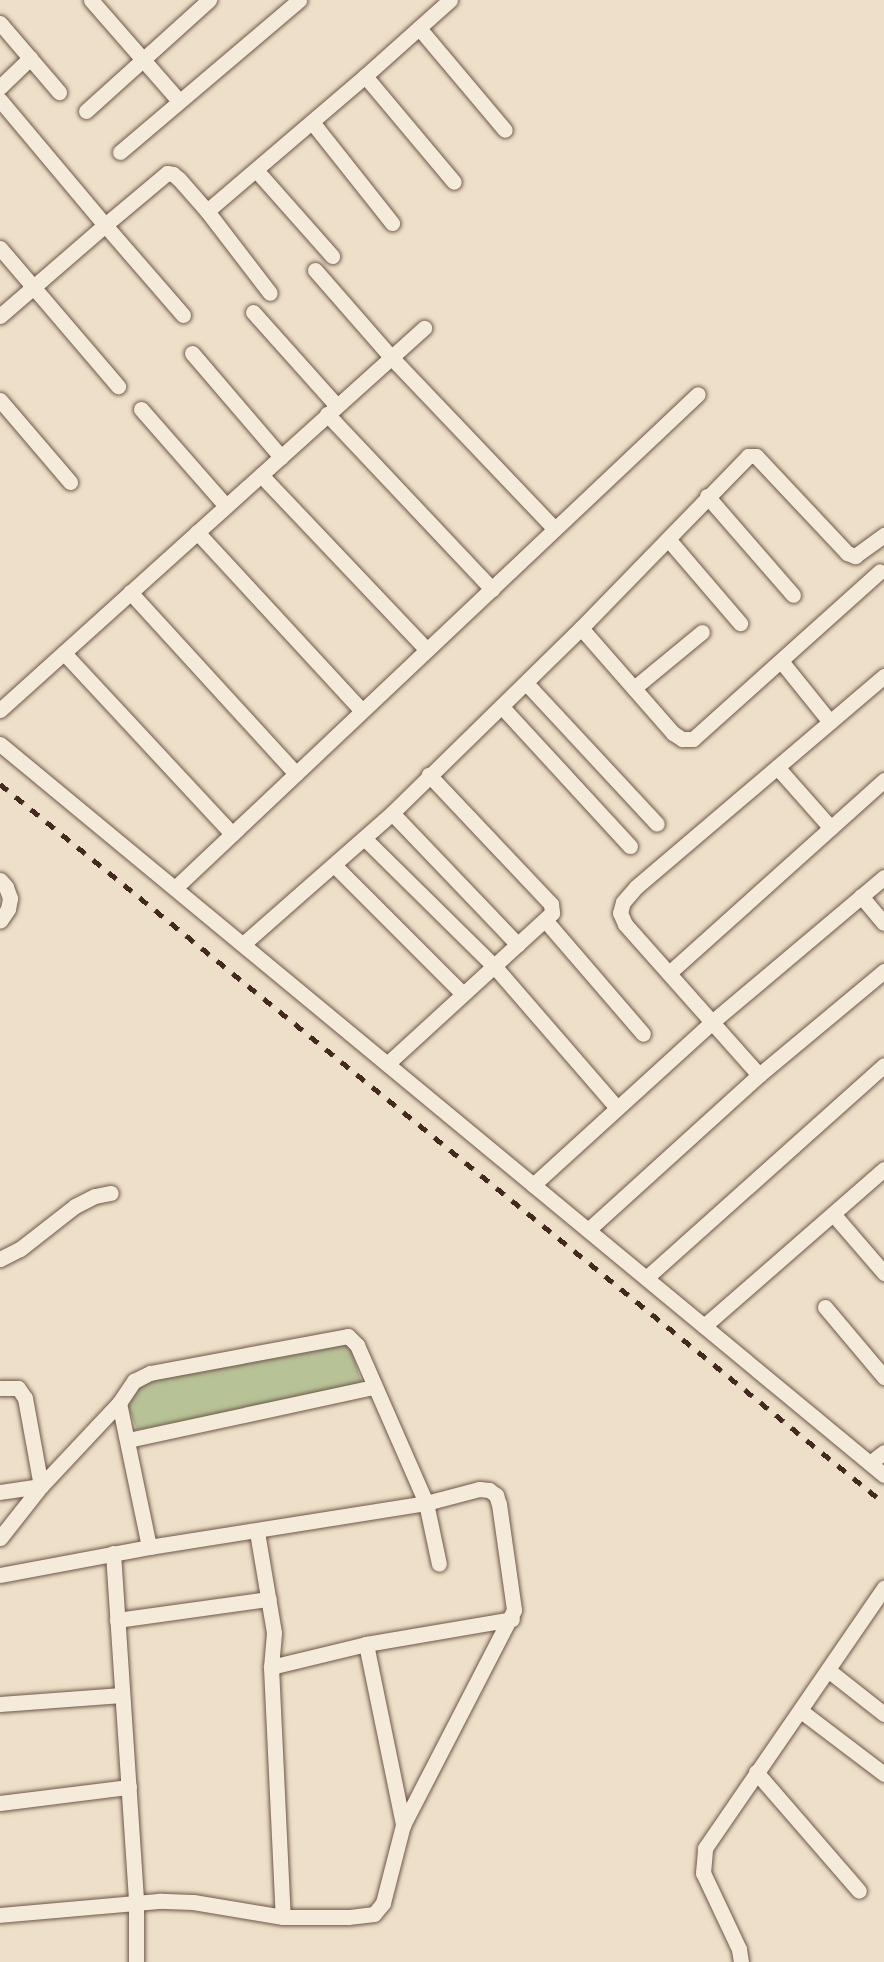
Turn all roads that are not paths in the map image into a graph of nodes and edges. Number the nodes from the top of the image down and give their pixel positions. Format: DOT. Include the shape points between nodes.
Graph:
graph roads {
  1 [pos="92,0"];
  2 [pos="209,0"];
  3 [pos="299,0"];
  4 [pos="450,0"];
  5 [pos="0,23"];
  6 [pos="419,28"];
  7 [pos="30,58"];
  8 [pos="143,59"];
  9 [pos="366,76"];
  10 [pos="0,87"];
  11 [pos="59,92"];
  12 [pos="0,100"];
  13 [pos="179,100"];
  14 [pos="86,111"];
  15 [pos="312,122"];
  16 [pos="505,130"];
  17 [pos="120,152"];
  18 [pos="256,170"];
  19 [pos="454,182"];
  20 [pos="207,211"];
  21 [pos="392,223"];
  22 [pos="105,225"];
  23 [pos="0,248"];
  24 [pos="332,256"];
  25 [pos="315,270"];
  26 [pos="34,288"];
  27 [pos="270,293"];
  28 [pos="254,312"];
  29 [pos="183,315"];
  30 [pos="0,316"];
  31 [pos="424,328"];
  32 [pos="192,353"];
  33 [pos="391,357"];
  34 [pos="118,386"];
  35 [pos="698,394"];
  36 [pos="0,400"];
  37 [pos="141,409"];
  38 [pos="332,410"];
  39 [pos="281,457"];
  40 [pos="261,475"];
  41 [pos="70,482"];
  42 [pos="707,496"];
  43 [pos="226,506"];
  44 [pos="554,528"];
  45 [pos="197,532"];
  46 [pos="884,535"];
  47 [pos="668,539"];
  48 [pos="863,552"];
  49 [pos="882,573"];
  50 [pos="492,589"];
  51 [pos="130,592"];
  52 [pos="793,595"];
  53 [pos="740,623"];
  54 [pos="581,628"];
  55 [pos="702,632"];
  56 [pos="427,650"];
  57 [pos="64,653"];
  58 [pos="781,661"];
  59 [pos="884,676"];
  60 [pos="526,683"];
  61 [pos="634,688"];
  62 [pos="502,706"];
  63 [pos="0,710"];
  64 [pos="363,711"];
  65 [pos="830,722"];
  66 [pos="0,744"];
  67 [pos="777,767"];
  68 [pos="296,774"];
  69 [pos="429,775"];
  70 [pos="884,780"];
  71 [pos="392,813"];
  72 [pos="657,824"];
  73 [pos="831,828"];
  74 [pos="232,834"];
  75 [pos="364,838"];
  76 [pos="630,846"];
  77 [pos="334,865"];
  78 [pos="884,877"];
  79 [pos="0,880"];
  80 [pos="175,888"];
  81 [pos="861,896"];
  82 [pos="545,920"];
  83 [pos="0,921"];
  84 [pos="884,922"];
  85 [pos="243,944"];
  86 [pos="518,945"];
  87 [pos="495,967"];
  88 [pos="884,971"];
  89 [pos="669,973"];
  90 [pos="463,993"];
  91 [pos="712,1022"];
  92 [pos="643,1034"];
  93 [pos="387,1064"];
  94 [pos="884,1065"];
  95 [pos="759,1075"];
  96 [pos="617,1108"];
  97 [pos="884,1169"];
  98 [pos="533,1185"];
  99 [pos="111,1193"];
  100 [pos="834,1215"];
  101 [pos="588,1230"];
  102 [pos="0,1259"];
  103 [pos="884,1273"];
  104 [pos="646,1278"];
  105 [pos="825,1307"];
  106 [pos="704,1326"];
  107 [pos="884,1377"];
  108 [pos="373,1387"];
  109 [pos="0,1388"];
  110 [pos="119,1403"];
  111 [pos="128,1440"];
  112 [pos="884,1452"];
  113 [pos="870,1463"];
  114 [pos="884,1475"];
  115 [pos="41,1486"];
  116 [pos="0,1492"];
  117 [pos="426,1503"];
  118 [pos="257,1532"];
  119 [pos="0,1538"];
  120 [pos="149,1547"];
  121 [pos="113,1553"];
  122 [pos="439,1564"];
  123 [pos="0,1575"];
  124 [pos="884,1587"];
  125 [pos="269,1599"];
  126 [pos="512,1619"];
  127 [pos="117,1620"];
  128 [pos="366,1644"];
  129 [pos="271,1667"];
  130 [pos="828,1670"];
  131 [pos="122,1695"];
  132 [pos="0,1704"];
  133 [pos="801,1711"];
  134 [pos="884,1714"];
  135 [pos="756,1772"];
  136 [pos="884,1774"];
  137 [pos="129,1787"];
  138 [pos="0,1803"];
  139 [pos="403,1825"];
  140 [pos="859,1891"];
  141 [pos="136,1902"];
  142 [pos="0,1915"];
  143 [pos="283,1917"];
  144 [pos="136,1962"];
  145 [pos="741,1962"];
  1 -- 8 [label="street"];
  2 -- 8 [label="street"];
  3 -- 13 [label="street"];
  4 -- 6 [label="street"];
  5 -- 7 [label="street"];
  6 -- 9 [label="street"];
  6 -- 16 [label="street"];
  7 -- 10 [label="street"];
  7 -- 11 [label="street"];
  8 -- 13 [label="street"];
  8 -- 14 [label="street"];
  9 -- 15 [label="street"];
  9 -- 19 [label="street"];
  12 -- 22 [label="street"];
  13 -- 17 [label="street"];
  15 -- 18 [label="street"];
  15 -- 21 [label="street"];
  18 -- 20 [label="street"];
  18 -- 24 [label="street"];
  20 -- 22 [label="street" via="174,174 167,173"];
  20 -- 27 [label="street"];
  22 -- 26 [label="street"];
  22 -- 29 [label="street"];
  23 -- 26 [label="street"];
  25 -- 33 [label="street"];
  26 -- 30 [label="street"];
  26 -- 34 [label="street"];
  28 -- 38 [label="street"];
  31 -- 33 [label="street"];
  32 -- 39 [label="street"];
  33 -- 38 [label="street"];
  33 -- 44 [label="street"];
  35 -- 44 [label="street"];
  36 -- 41 [label="street"];
  37 -- 43 [label="street"];
  38 -- 39 [label="street"];
  38 -- 50 [label="street"];
  39 -- 40 [label="street"];
  40 -- 43 [label="street"];
  40 -- 56 [label="street"];
  42 -- 47 [label="street"];
  42 -- 48 [label="street" via="753,454 847,553 855,556"];
  42 -- 52 [label="street"];
  43 -- 45 [label="street"];
  44 -- 50 [label="street"];
  45 -- 51 [label="street"];
  45 -- 64 [label="street"];
  46 -- 48 [label="street"];
  47 -- 53 [label="street"];
  47 -- 54 [label="street"];
  48 -- 49 [label="street"];
  49 -- 58 [label="street"];
  50 -- 56 [label="street"];
  51 -- 57 [label="street"];
  51 -- 68 [label="street"];
  54 -- 60 [label="street"];
  54 -- 61 [label="street"];
  55 -- 61 [label="street"];
  56 -- 64 [label="street"];
  57 -- 63 [label="street"];
  57 -- 74 [label="street"];
  58 -- 61 [label="street" via="693,740 673,733"];
  58 -- 65 [label="street"];
  59 -- 65 [label="street"];
  60 -- 62 [label="street"];
  60 -- 72 [label="street"];
  62 -- 69 [label="street"];
  62 -- 76 [label="street"];
  64 -- 68 [label="street"];
  65 -- 67 [label="street"];
  66 -- 80 [label="street"];
  67 -- 73 [label="street"];
  67 -- 89 [label="street" via="623,902 620,913 625,924"];
  68 -- 74 [label="street"];
  69 -- 71 [label="street"];
  69 -- 82 [label="street" via="551,904 552,913"];
  70 -- 73 [label="street"];
  71 -- 75 [label="street"];
  71 -- 86 [label="street"];
  73 -- 89 [label="street"];
  74 -- 80 [label="street"];
  75 -- 77 [label="street"];
  75 -- 87 [label="street"];
  77 -- 85 [label="street"];
  77 -- 90 [label="street"];
  78 -- 81 [label="street"];
  79 -- 83 [label="street" via="10,898"];
  80 -- 85 [label="street"];
  81 -- 84 [label="street"];
  81 -- 91 [label="street"];
  82 -- 86 [label="street"];
  82 -- 92 [label="street"];
  85 -- 93 [label="street"];
  86 -- 87 [label="street"];
  87 -- 90 [label="street"];
  87 -- 96 [label="street"];
  88 -- 95 [label="street"];
  89 -- 91 [label="street"];
  90 -- 93 [label="street"];
  91 -- 95 [label="street"];
  91 -- 96 [label="street"];
  93 -- 98 [label="street"];
  94 -- 104 [label="street"];
  95 -- 101 [label="street"];
  96 -- 98 [label="street"];
  97 -- 100 [label="street"];
  98 -- 101 [label="street"];
  99 -- 102 [label="street" via="75,1206 20,1249"];
  100 -- 103 [label="street"];
  100 -- 106 [label="street"];
  101 -- 104 [label="street"];
  104 -- 106 [label="street"];
  105 -- 107 [label="street"];
  106 -- 113 [label="street"];
  108 -- 110 [label="street" via="354,1340 341,1336 150,1373 135,1382"];
  108 -- 111 [label="street"];
  108 -- 117 [label="street"];
  109 -- 115 [label="street" via="18,1388 26,1398"];
  110 -- 111 [label="street"];
  110 -- 115 [label="street"];
  111 -- 120 [label="street"];
  112 -- 113 [label="street"];
  113 -- 114 [label="street"];
  115 -- 116 [label="street"];
  115 -- 119 [label="street"];
  117 -- 118 [label="street"];
  117 -- 122 [label="street"];
  117 -- 126 [label="street" via="479,1489 496,1495 514,1600"];
  118 -- 120 [label="street"];
  118 -- 125 [label="street"];
  120 -- 121 [label="street"];
  121 -- 123 [label="street"];
  121 -- 127 [label="street"];
  124 -- 130 [label="street"];
  125 -- 127 [label="street"];
  125 -- 129 [label="street" via="274,1633"];
  126 -- 128 [label="street"];
  126 -- 139 [label="street"];
  127 -- 131 [label="street"];
  128 -- 129 [label="street"];
  128 -- 139 [label="street"];
  129 -- 143 [label="street"];
  130 -- 133 [label="street"];
  130 -- 134 [label="street"];
  131 -- 132 [label="street"];
  131 -- 137 [label="street"];
  133 -- 135 [label="street"];
  133 -- 136 [label="street"];
  135 -- 140 [label="street"];
  135 -- 145 [label="street" via="713,1832 702,1860 710,1892 739,1949"];
  137 -- 138 [label="street"];
  137 -- 141 [label="street"];
  139 -- 143 [label="street" via="383,1903 374,1914"];
  141 -- 142 [label="street"];
  141 -- 143 [label="street" via="193,1902"];
  141 -- 144 [label="street"];
}
